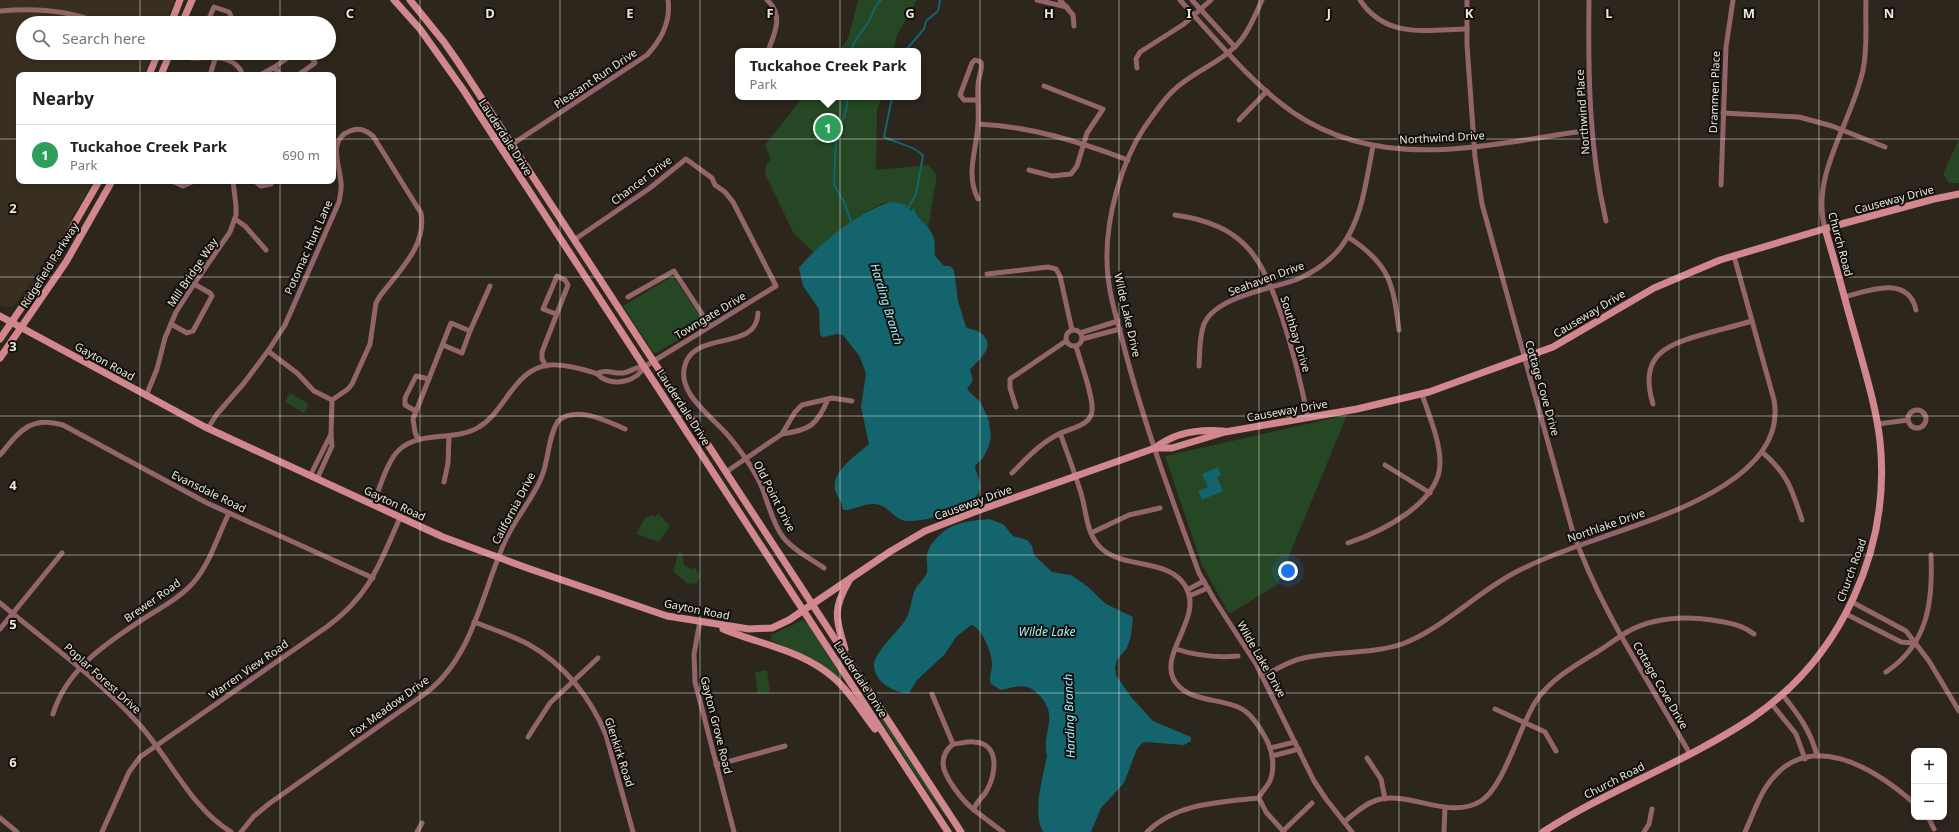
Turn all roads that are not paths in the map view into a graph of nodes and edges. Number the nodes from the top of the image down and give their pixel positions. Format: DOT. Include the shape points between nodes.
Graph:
graph roads {
  1 [pos="180,0"];
  2 [pos="192,0"];
  3 [pos="394,0"];
  4 [pos="410,0"];
  5 [pos="668,0"];
  6 [pos="767,0"];
  7 [pos="1037,0"];
  8 [pos="1060,0"];
  9 [pos="1180,0"];
  10 [pos="1192,0"];
  11 [pos="1211,0"];
  12 [pos="1262,0"];
  13 [pos="1360,0"];
  14 [pos="1467,0"];
  15 [pos="1589,0"];
  16 [pos="1733,0"];
  17 [pos="1866,0"];
  18 [pos="1067,7"];
  19 [pos="1200,10"];
  20 [pos="0,12"];
  21 [pos="1194,15"];
  22 [pos="71,16"];
  23 [pos="174,16"];
  24 [pos="185,16"];
  25 [pos="210,16"];
  26 [pos="231,16"];
  27 [pos="1074,26"];
  28 [pos="1467,29"];
  29 [pos="1235,47"];
  30 [pos="769,48"];
  31 [pos="1229,53"];
  32 [pos="155,60"];
  33 [pos="167,60"];
  34 [pos="214,60"];
  35 [pos="227,60"];
  36 [pos="285,60"];
  37 [pos="313,60"];
  38 [pos="273,68"];
  39 [pos="1137,68"];
  40 [pos="150,72"];
  41 [pos="162,72"];
  42 [pos="211,72"];
  43 [pos="241,72"];
  44 [pos="266,72"];
  45 [pos="278,72"];
  46 [pos="302,72"];
  47 [pos="1044,86"];
  48 [pos="1267,91"];
  49 [pos="978,100"];
  50 [pos="1723,113"];
  51 [pos="1239,120"];
  52 [pos="978,124"];
  53 [pos="1591,130"];
  54 [pos="1842,130"];
  55 [pos="1083,144"];
  56 [pos="511,145"];
  57 [pos="1373,146"];
  58 [pos="1474,146"];
  59 [pos="1885,147"];
  60 [pos="502,151"];
  61 [pos="1128,160"];
  62 [pos="1029,170"];
  63 [pos="96,184"];
  64 [pos="110,184"];
  65 [pos="232,184"];
  66 [pos="258,184"];
  67 [pos="271,184"];
  68 [pos="1721,185"];
  69 [pos="1959,194"];
  70 [pos="978,199"];
  71 [pos="1175,215"];
  72 [pos="235,219"];
  73 [pos="1606,221"];
  74 [pos="1825,229"];
  75 [pos="1348,237"];
  76 [pos="574,240"];
  77 [pos="266,250"];
  78 [pos="1734,256"];
  79 [pos="987,274"];
  80 [pos="194,284"];
  81 [pos="490,286"];
  82 [pos="776,286"];
  83 [pos="1271,288"];
  84 [pos="628,297"];
  85 [pos="1844,297"];
  86 [pos="1916,310"];
  87 [pos="556,314"];
  88 [pos="758,314"];
  89 [pos="0,316"];
  90 [pos="1118,321"];
  91 [pos="1752,321"];
  92 [pos="12,322"];
  93 [pos="170,324"];
  94 [pos="710,326"];
  95 [pos="22,328"];
  96 [pos="1120,329"];
  97 [pos="1072,330"];
  98 [pos="1399,330"];
  99 [pos="470,331"];
  100 [pos="1080,333"];
  101 [pos="0,339"];
  102 [pos="1082,339"];
  103 [pos="1066,341"];
  104 [pos="443,345"];
  105 [pos="1076,346"];
  106 [pos="268,351"];
  107 [pos="0,358"];
  108 [pos="1524,358"];
  109 [pos="653,361"];
  110 [pos="546,366"];
  111 [pos="1199,366"];
  112 [pos="644,367"];
  113 [pos="598,373"];
  114 [pos="429,379"];
  115 [pos="1422,394"];
  116 [pos="146,396"];
  117 [pos="828,399"];
  118 [pos="332,400"];
  119 [pos="852,401"];
  120 [pos="1653,404"];
  121 [pos="1016,407"];
  122 [pos="416,411"];
  123 [pos="1308,418"];
  124 [pos="1908,420"];
  125 [pos="1878,424"];
  126 [pos="208,428"];
  127 [pos="625,429"];
  128 [pos="1225,432"];
  129 [pos="1060,433"];
  130 [pos="782,434"];
  131 [pos="449,436"];
  132 [pos="418,440"];
  133 [pos="1156,448"];
  134 [pos="1762,452"];
  135 [pos="0,455"];
  136 [pos="745,460"];
  137 [pos="1385,465"];
  138 [pos="726,472"];
  139 [pos="1012,473"];
  140 [pos="314,477"];
  141 [pos="1075,478"];
  142 [pos="444,482"];
  143 [pos="1430,493"];
  144 [pos="373,505"];
  145 [pos="1160,508"];
  146 [pos="229,513"];
  147 [pos="400,518"];
  148 [pos="1802,520"];
  149 [pos="1091,533"];
  150 [pos="1348,543"];
  151 [pos="1578,546"];
  152 [pos="62,553"];
  153 [pos="1931,555"];
  154 [pos="498,558"];
  155 [pos="824,568"];
  156 [pos="373,578"];
  157 [pos="851,579"];
  158 [pos="1204,581"];
  159 [pos="1208,588"];
  160 [pos="1187,590"];
  161 [pos="1190,596"];
  162 [pos="1852,602"];
  163 [pos="0,603"];
  164 [pos="813,604"];
  165 [pos="803,611"];
  166 [pos="13,614"];
  167 [pos="1846,614"];
  168 [pos="474,622"];
  169 [pos="700,622"];
  170 [pos="708,623"];
  171 [pos="0,629"];
  172 [pos="1754,634"];
  173 [pos="1621,636"];
  174 [pos="1914,643"];
  175 [pos="1176,648"];
  176 [pos="1238,656"];
  177 [pos="598,658"];
  178 [pos="848,658"];
  179 [pos="80,669"];
  180 [pos="1886,672"];
  181 [pos="1263,676"];
  182 [pos="573,681"];
  183 [pos="932,694"];
  184 [pos="1782,694"];
  185 [pos="1771,703"];
  186 [pos="1495,709"];
  187 [pos="1959,711"];
  188 [pos="52,714"];
  189 [pos="1525,722"];
  190 [pos="528,737"];
  191 [pos="1295,742"];
  192 [pos="952,744"];
  193 [pos="157,745"];
  194 [pos="785,746"];
  195 [pos="1270,748"];
  196 [pos="1299,749"];
  197 [pos="1556,751"];
  198 [pos="895,752"];
  199 [pos="1690,754"];
  200 [pos="1272,756"];
  201 [pos="1817,756"];
  202 [pos="1366,758"];
  203 [pos="1805,759"];
  204 [pos="716,765"];
  205 [pos="1258,798"];
  206 [pos="1385,799"];
  207 [pos="1911,801"];
  208 [pos="1312,803"];
  209 [pos="1445,807"];
  210 [pos="1652,809"];
  211 [pos="974,810"];
  212 [pos="0,818"];
  213 [pos="1930,820"];
  214 [pos="1344,822"];
  215 [pos="422,823"];
  216 [pos="1934,829"];
  217 [pos="1284,831"];
  218 [pos="17,832"];
  219 [pos="102,832"];
  220 [pos="230,832"];
  221 [pos="241,832"];
  222 [pos="417,832"];
  223 [pos="633,832"];
  224 [pos="734,832"];
  225 [pos="948,832"];
  226 [pos="961,832"];
  227 [pos="1003,832"];
  228 [pos="1147,832"];
  229 [pos="1352,832"];
  230 [pos="1444,832"];
  231 [pos="1543,832"];
  232 [pos="1644,832"];
  233 [pos="1745,832"];
  1 -- 23 [label="street"];
  2 -- 24 [label="street"];
  3 -- 60 [label="street, Lauderdale Drive" via="434,47"];
  4 -- 56 [label="street, Lauderdale Drive" via="444,42"];
  5 -- 56 [label="street, Pleasant Run Drive" via="669,10 665,29 647,55"];
  6 -- 30 [label="street" via="778,18"];
  7 -- 18 [label="street"];
  8 -- 18 [label="street"];
  9 -- 21 [label="street, Northwind Drive"];
  10 -- 19 [label="street"];
  11 -- 19 [label="street"];
  12 -- 29 [label="street, Wilde Lake Drive" via="1246,33"];
  13 -- 28 [label="street" via="1383,23 1396,28"];
  14 -- 28 [label="street, Cottage Cove Drive"];
  15 -- 53 [label="street, Northwind Place" via="1588,73"];
  16 -- 50 [label="street, Drammen Place" via="1726,47"];
  17 -- 54 [label="street, Church Road" via="1863,70"];
  18 -- 27 [label="street" via="1073,15"];
  19 -- 21 [label="street"];
  19 -- 29 [label="street"];
  20 -- 22 [label="street" via="51,11"];
  21 -- 31 [label="street, Northwind Drive"];
  21 -- 39 [label="street" via="1140,52 1136,59"];
  25 -- 26 [label="street" via="214,7 229,12"];
  28 -- 58 [label="street, Cottage Cove Drive"];
  29 -- 31 [label="street, Wilde Lake Drive"];
  31 -- 48 [label="street, Northwind Drive"];
  31 -- 61 [label="street, Wilde Lake Drive" via="1181,84 1167,97 1144,128"];
  32 -- 40 [label="street"];
  33 -- 41 [label="street"];
  34 -- 42 [label="street"];
  35 -- 43 [label="street"];
  36 -- 38 [label="street"];
  37 -- 46 [label="street" via="315,63"];
  38 -- 44 [label="street"];
  38 -- 45 [label="street"];
  47 -- 55 [label="street" via="1103,109"];
  48 -- 51 [label="street"];
  48 -- 57 [label="street, Northwind Drive" via="1295,114 1315,126 1342,138"];
  49 -- 49 [label="street" via="982,66 981,62 975,60 960,95 964,100"];
  49 -- 52 [label="street"];
  50 -- 54 [label="street" via="1799,117"];
  50 -- 68 [label="street, Drammen Place"];
  52 -- 55 [label="street" via="1030,130"];
  52 -- 70 [label="street" via="971,173"];
  53 -- 58 [label="street, Northwind Drive" via="1512,143"];
  53 -- 73 [label="street, Northwind Place"];
  54 -- 59 [label="street"];
  54 -- 74 [label="street, Church Road" via="1822,189 1821,210"];
  55 -- 61 [label="street"];
  55 -- 62 [label="street" via="1077,166 1071,174 1052,176"];
  56 -- 60 [label="street, Pleasant Run Drive"];
  56 -- 76 [label="street, Lauderdale Drive"];
  57 -- 58 [label="street, Northwind Drive" via="1413,150"];
  57 -- 75 [label="street, Seahaven Drive" via="1359,212"];
  58 -- 108 [label="street, Cottage Cove Drive" via="1483,209"];
  60 -- 112 [label="street, Lauderdale Drive"];
  61 -- 90 [label="street, Wilde Lake Drive" via="1118,190 1107,242 1108,274"];
  63 -- 92 [label="street, Ridgefield Parkway" via="50,266"];
  64 -- 95 [label="street, Ridgefield Parkway" via="66,262"];
  65 -- 72 [label="street, Mill Bridge Way"];
  66 -- 67 [label="street"];
  69 -- 74 [label="street, Causeway Drive"];
  71 -- 83 [label="street, Southbay Drive" via="1213,224 1238,238 1259,260"];
  72 -- 77 [label="street" via="245,226"];
  72 -- 80 [label="street, Mill Bridge Way" via="225,241"];
  74 -- 78 [label="street, Causeway Drive"];
  74 -- 85 [label="street, Church Road"];
  75 -- 83 [label="street, Seahaven Drive" via="1338,251 1316,269"];
  75 -- 98 [label="street" via="1369,251 1385,271 1392,287"];
  76 -- 82 [label="street, Chancer Drive" via="640,196 689,158 712,178 715,185 733,202"];
  76 -- 109 [label="street, Lauderdale Drive"];
  78 -- 91 [label="street, Northlake Drive"];
  78 -- 108 [label="street, Causeway Drive" via="1654,288 1569,339"];
  79 -- 97 [label="street" via="1048,267 1056,269 1060,276"];
  80 -- 93 [label="street, Mill Bridge Way"];
  80 -- 93 [label="street" via="210,292 212,296 193,331 187,333"];
  81 -- 99 [label="street"];
  82 -- 94 [label="street, Towngate Drive"];
  83 -- 111 [label="street, Seahaven Drive" via="1229,301 1213,312 1201,334"];
  83 -- 123 [label="street, Southbay Drive" via="1294,355"];
  84 -- 94 [label="street" via="674,271"];
  85 -- 86 [label="street" via="1892,287 1908,295"];
  85 -- 125 [label="street, Church Road"];
  87 -- 87 [label="street" via="568,285 557,276 543,309"];
  87 -- 110 [label="street" via="542,352"];
  88 -- 136 [label="street, Old Point Drive" via="757,323 751,332 700,349 688,358 684,367 687,386 694,400 731,438"];
  89 -- 92 [label="street, Gayton Road"];
  90 -- 96 [label="street, Wilde Lake Drive"];
  90 -- 100 [label="street"];
  91 -- 120 [label="street" via="1676,342 1662,351 1656,358 1650,374"];
  91 -- 134 [label="street, Northlake Drive" via="1775,407 1775,424"];
  92 -- 95 [label="street, Gayton Road"];
  92 -- 101 [label="street, Ridgefield Parkway"];
  93 -- 116 [label="street, Mill Bridge Way"];
  94 -- 109 [label="street, Towngate Drive"];
  95 -- 107 [label="street, Ridgefield Parkway"];
  95 -- 116 [label="street, Gayton Road"];
  96 -- 102 [label="street"];
  96 -- 133 [label="street, Wilde Lake Drive" via="1138,396"];
  97 -- 100 [label="street"];
  97 -- 103 [label="street" via="1067,333"];
  99 -- 104 [label="street" via="451,323"];
  99 -- 104 [label="street" via="462,353"];
  100 -- 102 [label="street"];
  102 -- 105 [label="street"];
  103 -- 105 [label="street" via="1070,346"];
  103 -- 121 [label="street" via="1010,379"];
  104 -- 114 [label="street"];
  105 -- 129 [label="street" via="1093,410 1089,420"];
  106 -- 118 [label="street" via="314,391"];
  106 -- 118 [label="street, Potomac Hunt Lane" via="285,325 339,202 341,183 336,147 338,141 351,130 366,131 373,136 421,213 422,226 418,244 376,303 370,344 352,384"];
  106 -- 126 [label="street, Potomac Hunt Lane"];
  108 -- 115 [label="street, Causeway Drive"];
  108 -- 151 [label="street, Cottage Cove Drive"];
  109 -- 112 [label="street, Towngate Drive"];
  109 -- 138 [label="street, Lauderdale Drive"];
  110 -- 113 [label="street" via="559,365"];
  110 -- 131 [label="street" via="534,370 520,380 482,426 466,433"];
  112 -- 113 [label="street" via="637,366 623,373 603,370"];
  112 -- 113 [label="street" via="641,374 621,382 604,378"];
  112 -- 165 [label="street, Lauderdale Drive"];
  114 -- 122 [label="street"];
  114 -- 122 [label="street" via="416,376 407,392 405,405"];
  115 -- 123 [label="street, Causeway Drive"];
  115 -- 143 [label="street" via="1440,456 1439,475"];
  116 -- 126 [label="street, Gayton Road"];
  117 -- 119 [label="street"];
  117 -- 130 [label="street" via="802,405"];
  117 -- 130 [label="street" via="817,422 808,428"];
  118 -- 140 [label="street" via="332,434 326,442"];
  122 -- 132 [label="street" via="413,420"];
  123 -- 128 [label="street, Causeway Drive"];
  124 -- 125 [label="street"];
  125 -- 162 [label="street, Church Road" via="1881,460 1879,510 1870,553"];
  126 -- 140 [label="street, Gayton Road"];
  127 -- 154 [label="street, California Drive" via="605,420 584,416 566,415 558,420 539,483 511,528"];
  128 -- 133 [label="street, Causeway Drive" via="1172,448"];
  128 -- 133 [label="street, Causeway Drive" via="1205,430 1183,434 1166,439"];
  129 -- 139 [label="street" via="1034,451"];
  129 -- 141 [label="street"];
  130 -- 136 [label="street"];
  131 -- 132 [label="street"];
  131 -- 142 [label="street"];
  132 -- 144 [label="street" via="399,450 389,466"];
  133 -- 141 [label="street, Causeway Drive"];
  133 -- 158 [label="street, Wilde Lake Drive"];
  134 -- 148 [label="street" via="1788,480"];
  134 -- 151 [label="street, Northlake Drive" via="1738,475 1704,498 1671,513"];
  135 -- 146 [label="street, Evansdale Road" via="22,430 38,422 54,422"];
  136 -- 138 [label="street"];
  136 -- 155 [label="street, Old Point Drive" via="758,480 783,538"];
  137 -- 143 [label="street"];
  138 -- 164 [label="street, Lauderdale Drive"];
  140 -- 144 [label="street, Gayton Road"];
  141 -- 149 [label="street"];
  141 -- 157 [label="street, Causeway Drive" via="925,531"];
  143 -- 150 [label="street" via="1422,503 1384,527"];
  144 -- 147 [label="street, Gayton Road"];
  145 -- 149 [label="street" via="1129,515"];
  146 -- 156 [label="street, Evansdale Road"];
  146 -- 179 [label="street, Brewer Road" via="204,567 193,583 168,604 101,648"];
  147 -- 154 [label="street, Gayton Road"];
  147 -- 156 [label="street, Warren View Road"];
  149 -- 160 [label="street" via="1105,552 1122,560 1169,571"];
  151 -- 173 [label="street, Cottage Cove Drive" via="1600,599"];
  151 -- 181 [label="street, Northlake Drive" via="1514,573 1428,631 1403,644 1380,650 1308,657 1289,662"];
  152 -- 166 [label="street"];
  153 -- 174 [label="street" via="1930,605 1923,628"];
  154 -- 168 [label="street, Fox Meadow Drive"];
  154 -- 169 [label="street, Gayton Road" via="668,616"];
  156 -- 193 [label="street, Warren View Road" via="358,599 339,618"];
  157 -- 164 [label="street, Causeway Drive"];
  157 -- 178 [label="street" via="841,595 836,611 838,628"];
  158 -- 159 [label="street, Wilde Lake Drive"];
  158 -- 160 [label="street"];
  159 -- 161 [label="street"];
  159 -- 181 [label="street, Wilde Lake Drive"];
  160 -- 161 [label="street"];
  161 -- 175 [label="street" via="1189,614"];
  162 -- 167 [label="street, Church Road"];
  162 -- 174 [label="street" via="1906,631"];
  163 -- 166 [label="street, Poplar Forest Drive"];
  164 -- 165 [label="street, Gayton Road"];
  164 -- 178 [label="street, Lauderdale Drive"];
  165 -- 170 [label="street, Gayton Road" via="783,623 764,629"];
  165 -- 198 [label="street, Lauderdale Drive"];
  166 -- 171 [label="street"];
  166 -- 179 [label="street, Poplar Forest Drive"];
  167 -- 174 [label="street" via="1901,642"];
  167 -- 184 [label="street, Church Road" via="1815,660"];
  168 -- 182 [label="street, Glenkirk Road" via="517,638 538,650 558,665"];
  168 -- 221 [label="street, Fox Meadow Drive" via="456,662 433,688 277,797 254,816"];
  169 -- 170 [label="street, Gayton Road"];
  169 -- 204 [label="street, Gayton Grove Road" via="694,654 695,682"];
  170 -- 198 [label="street" via="734,634 776,646 819,667 844,688"];
  172 -- 173 [label="street" via="1738,624 1680,617 1650,623"];
  173 -- 189 [label="street" via="1561,675 1537,700"];
  173 -- 199 [label="street, Cottage Cove Drive"];
  174 -- 180 [label="street" via="1904,659"];
  174 -- 187 [label="street" via="1929,660"];
  175 -- 176 [label="street" via="1213,658"];
  175 -- 195 [label="street" via="1171,670 1178,686 1192,695 1245,711 1261,729"];
  177 -- 182 [label="street"];
  178 -- 226 [label="street, Lauderdale Drive"];
  179 -- 188 [label="street, Brewer Road" via="61,694"];
  179 -- 193 [label="street, Poplar Forest Drive" via="125,708"];
  181 -- 191 [label="street, Wilde Lake Drive"];
  182 -- 190 [label="street" via="550,703"];
  182 -- 223 [label="street, Glenkirk Road" via="594,708 606,735"];
  183 -- 192 [label="street"];
  184 -- 185 [label="street, Church Road"];
  184 -- 201 [label="street" via="1805,723"];
  185 -- 199 [label="street, Church Road" via="1747,721"];
  185 -- 203 [label="street" via="1796,734"];
  186 -- 189 [label="street"];
  189 -- 197 [label="street" via="1545,732"];
  189 -- 209 [label="street" via="1491,793 1471,806"];
  191 -- 195 [label="street"];
  191 -- 196 [label="street, Wilde Lake Drive"];
  192 -- 211 [label="street" via="944,757 944,768 964,800"];
  192 -- 211 [label="street" via="975,742 989,747 992,751 995,766 991,780"];
  193 -- 219 [label="street, Warren View Road" via="140,757 129,772"];
  193 -- 220 [label="street, Poplar Forest Drive" via="204,808"];
  194 -- 204 [label="street"];
  195 -- 200 [label="street"];
  196 -- 200 [label="street"];
  196 -- 214 [label="street, Wilde Lake Drive" via="1314,781"];
  198 -- 225 [label="street, Lauderdale Drive"];
  199 -- 231 [label="street, Church Road" via="1596,800"];
  200 -- 205 [label="street" via="1271,779"];
  201 -- 203 [label="street"];
  201 -- 207 [label="street" via="1832,756 1852,762 1881,777"];
  202 -- 206 [label="street" via="1381,779"];
  203 -- 233 [label="street" via="1787,766 1770,781"];
  204 -- 224 [label="street, Gayton Grove Road"];
  205 -- 217 [label="street" via="1266,812"];
  205 -- 228 [label="street" via="1184,809 1162,819"];
  206 -- 209 [label="street"];
  206 -- 214 [label="street" via="1367,805"];
  208 -- 217 [label="street"];
  209 -- 230 [label="street"];
  210 -- 232 [label="street" via="1649,824"];
  211 -- 227 [label="street"];
  212 -- 218 [label="street"];
  213 -- 216 [label="street"];
  214 -- 229 [label="street, Wilde Lake Drive"];
  215 -- 222 [label="street"];
}
